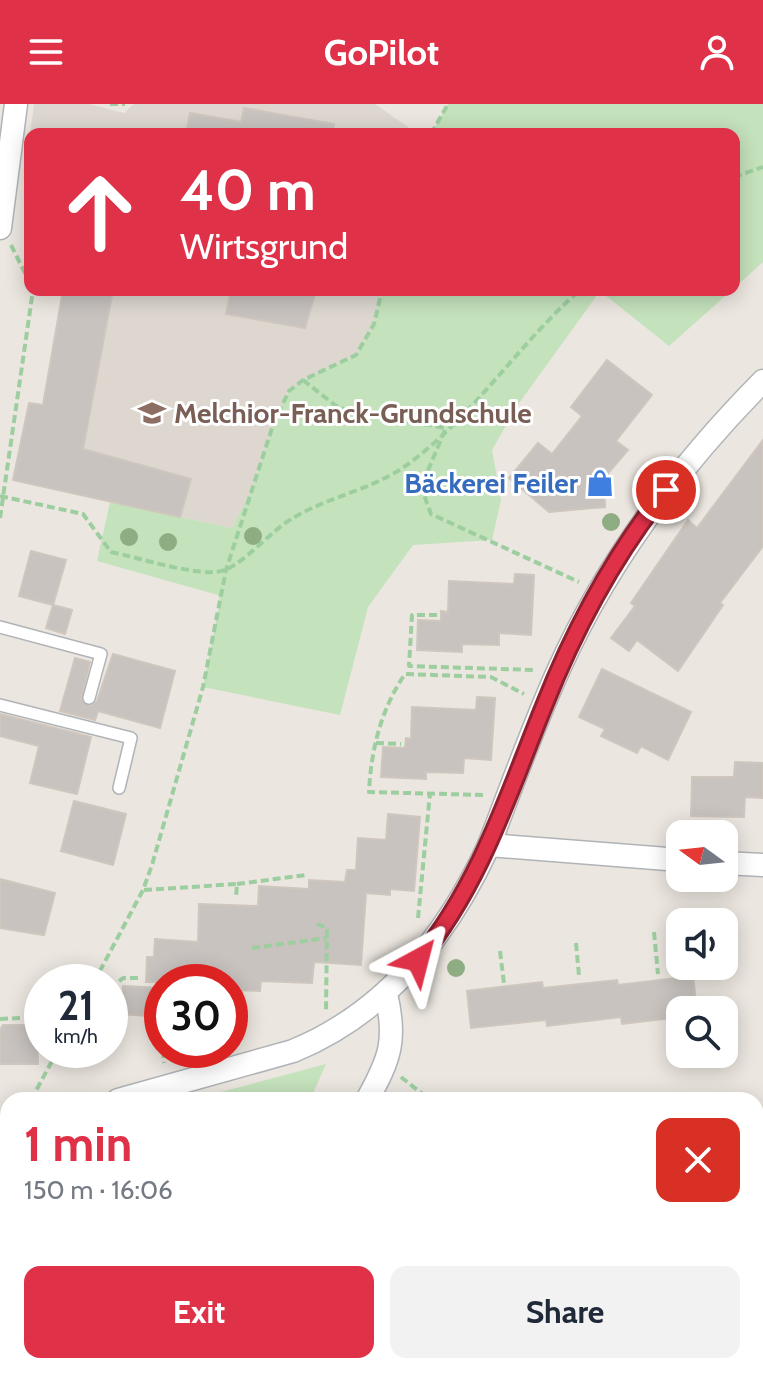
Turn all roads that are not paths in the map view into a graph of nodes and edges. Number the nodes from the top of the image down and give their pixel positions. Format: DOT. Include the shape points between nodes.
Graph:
graph roads {
  1 [pos="16,104"];
  2 [pos="2,194"];
  3 [pos="0,226"];
  4 [pos="762,383"];
  5 [pos="0,627"];
  6 [pos="89,698"];
  7 [pos="0,705"];
  8 [pos="119,788"];
  9 [pos="489,845"];
  10 [pos="666,859"];
  11 [pos="738,864"];
  12 [pos="763,865"];
  13 [pos="386,994"];
  14 [pos="147,1092"];
  15 [pos="371,1092"];
  1 -- 2 [label="street"];
  2 -- 3 [label="street"];
  4 -- 9 [label="street" via="649,511 599,591 544,704"];
  5 -- 6 [label="lane" via="101,654"];
  7 -- 8 [label="lane" via="131,738"];
  9 -- 10 [label="street"];
  9 -- 13 [label="street" via="445,926"];
  11 -- 12 [label="street"];
  13 -- 14 [label="street" via="293,1051"];
  13 -- 15 [label="street" via="392,1044"];
}
